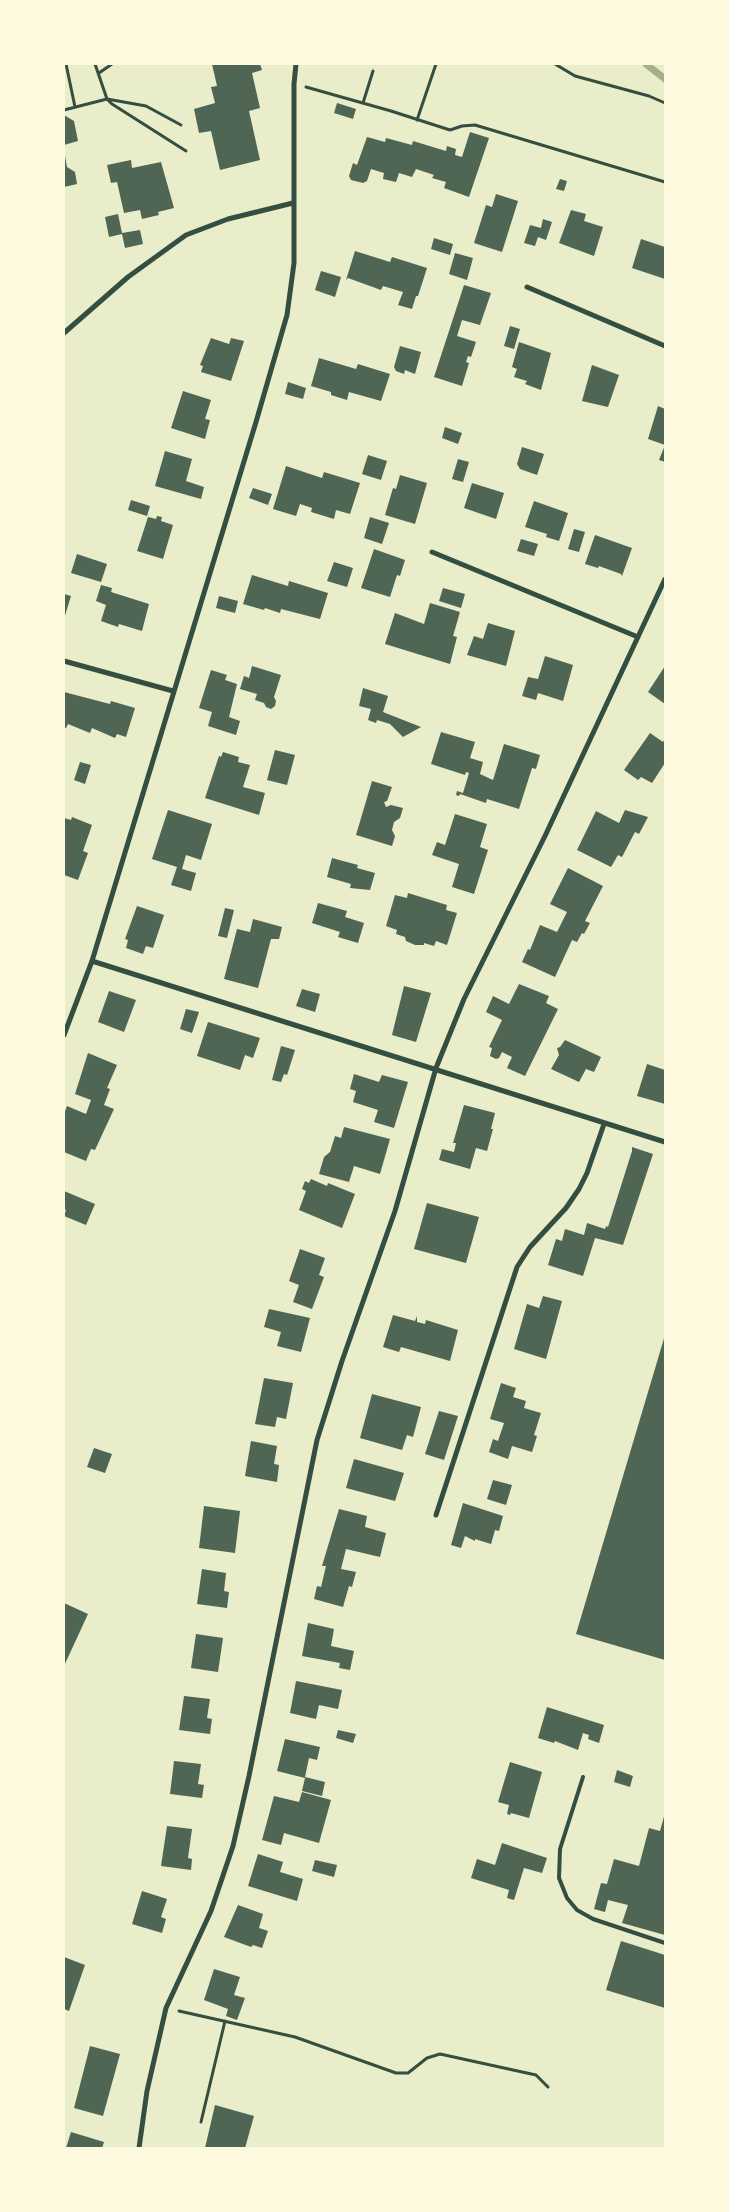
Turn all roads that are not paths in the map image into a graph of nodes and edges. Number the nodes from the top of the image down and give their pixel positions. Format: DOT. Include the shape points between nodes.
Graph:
graph roads {
  1 [pos="296,64"];
  2 [pos="293,203"];
  3 [pos="528,287"];
  4 [pos="64,333"];
  5 [pos="665,346"];
  6 [pos="432,552"];
  7 [pos="665,579"];
  8 [pos="638,637"];
  9 [pos="64,661"];
  10 [pos="173,691"];
  11 [pos="92,961"];
  12 [pos="64,1035"];
  13 [pos="436,1068"];
  14 [pos="604,1124"];
  15 [pos="665,1142"];
  16 [pos="436,1516"];
  17 [pos="583,1777"];
  18 [pos="665,1943"];
  19 [pos="139,2148"];
  1 -- 2 [label="street"];
  2 -- 4 [label="street" via="257,210 195,230 128,277"];
  2 -- 10 [label="street" via="294,263 286,315"];
  3 -- 5 [label="street"];
  6 -- 8 [label="street"];
  7 -- 8 [label="street"];
  8 -- 13 [label="street" via="464,999"];
  9 -- 10 [label="street"];
  10 -- 11 [label="street"];
  11 -- 12 [label="street"];
  11 -- 13 [label="street"];
  13 -- 14 [label="street"];
  13 -- 19 [label="street" via="395,1211 317,1440 250,1776 228,1864 211,1911 166,2008 147,2091"];
  14 -- 15 [label="street"];
  14 -- 16 [label="street" via="579,1189 517,1266"];
  17 -- 18 [label="lane" via="560,1849 559,1878 566,1898 577,1910 593,1919"];
}
